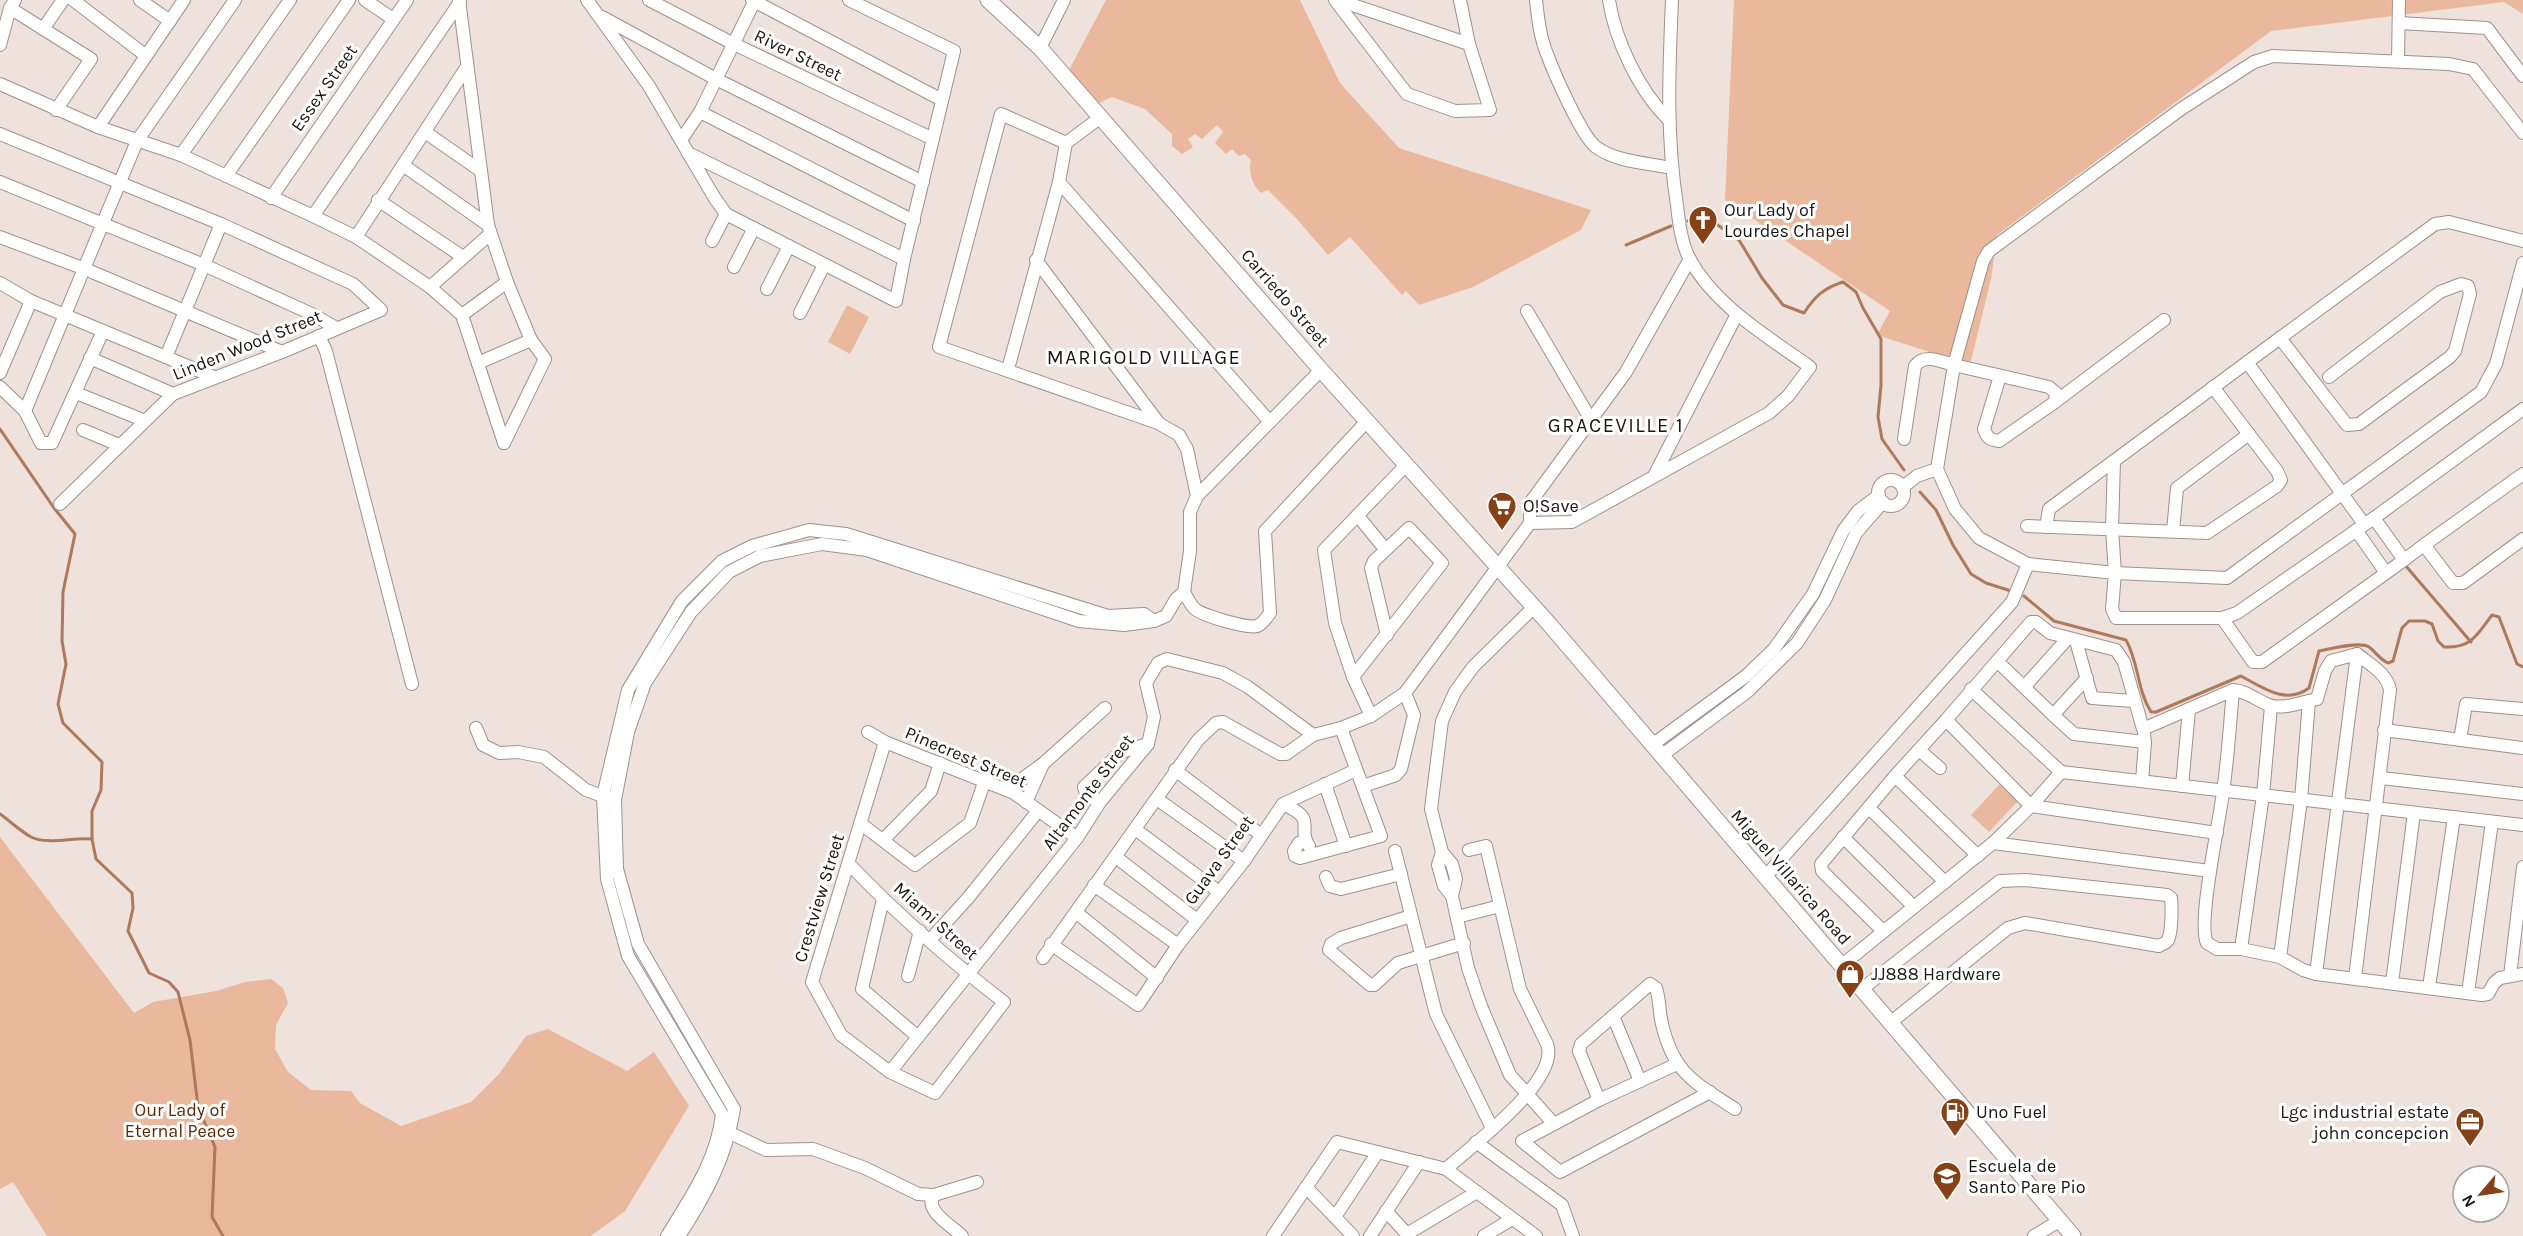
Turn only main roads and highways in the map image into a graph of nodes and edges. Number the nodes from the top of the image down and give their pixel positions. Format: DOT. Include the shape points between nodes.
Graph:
graph roads {
  1 [pos="987,0"];
  2 [pos="1550,625"];
  3 [pos="2073,1236"];
  1 -- 2 [label="main road, Carriedo Street" via="1040,48"];
  2 -- 3 [label="main road, Miguel Villarica Road"];
}
